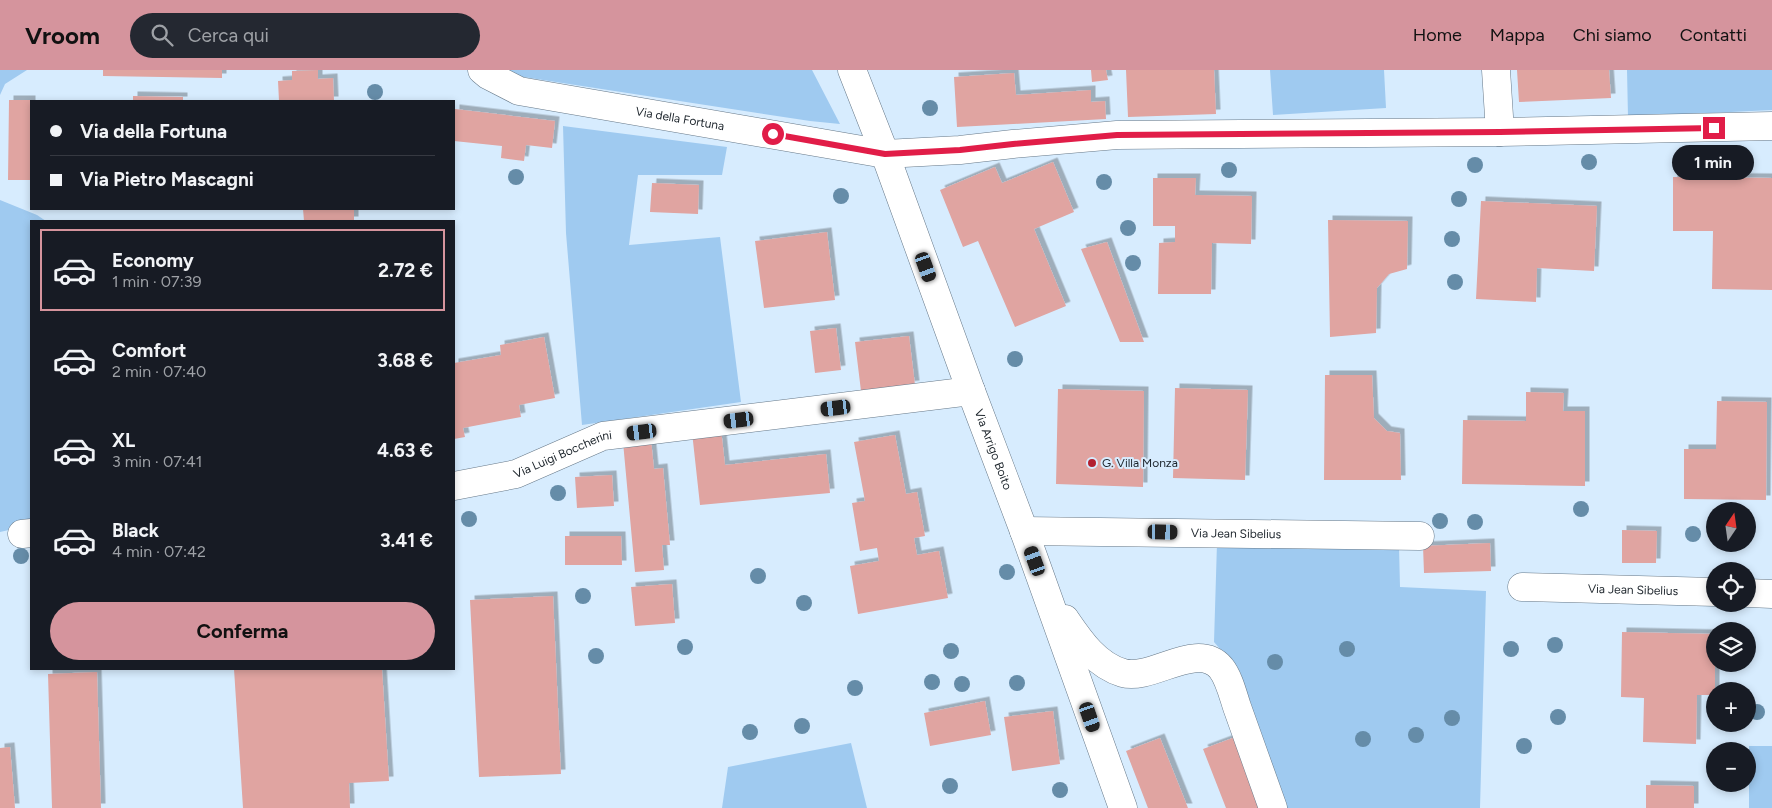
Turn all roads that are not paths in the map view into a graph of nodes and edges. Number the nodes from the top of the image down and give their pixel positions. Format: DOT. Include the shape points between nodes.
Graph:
graph roads {
  1 [pos="482,70"];
  2 [pos="1496,70"];
  3 [pos="856,81"];
  4 [pos="1772,126"];
  5 [pos="1500,132"];
  6 [pos="885,154"];
  7 [pos="971,391"];
  8 [pos="455,486"];
  9 [pos="1024,531"];
  10 [pos="1420,536"];
  11 [pos="1522,587"];
  12 [pos="1046,590"];
  13 [pos="1706,592"];
  14 [pos="1756,593"];
  15 [pos="1772,594"];
  16 [pos="1122,808"];
  17 [pos="1273,808"];
  1 -- 6 [label="street, Via della Fortuna" via="519,91"];
  2 -- 5 [label="street"];
  3 -- 6 [label="street, Via Arrigo Boito"];
  4 -- 5 [label="street, Via della Fortuna"];
  5 -- 6 [label="street, Via della Fortuna" via="1117,135"];
  6 -- 7 [label="street, Via Arrigo Boito"];
  7 -- 8 [label="street, Via Luigi Boccherini" via="603,436 516,474"];
  7 -- 9 [label="street, Via Arrigo Boito"];
  9 -- 10 [label="street, Via Jean Sibelius"];
  9 -- 12 [label="street, Via Arrigo Boito"];
  11 -- 13 [label="street, Via Jean Sibelius"];
  12 -- 16 [label="street, Via Arrigo Boito"];
  12 -- 17 [label="street" via="1091,654 1122,673 1144,674 1195,658 1205,659 1221,668"];
  14 -- 15 [label="street"];
}
